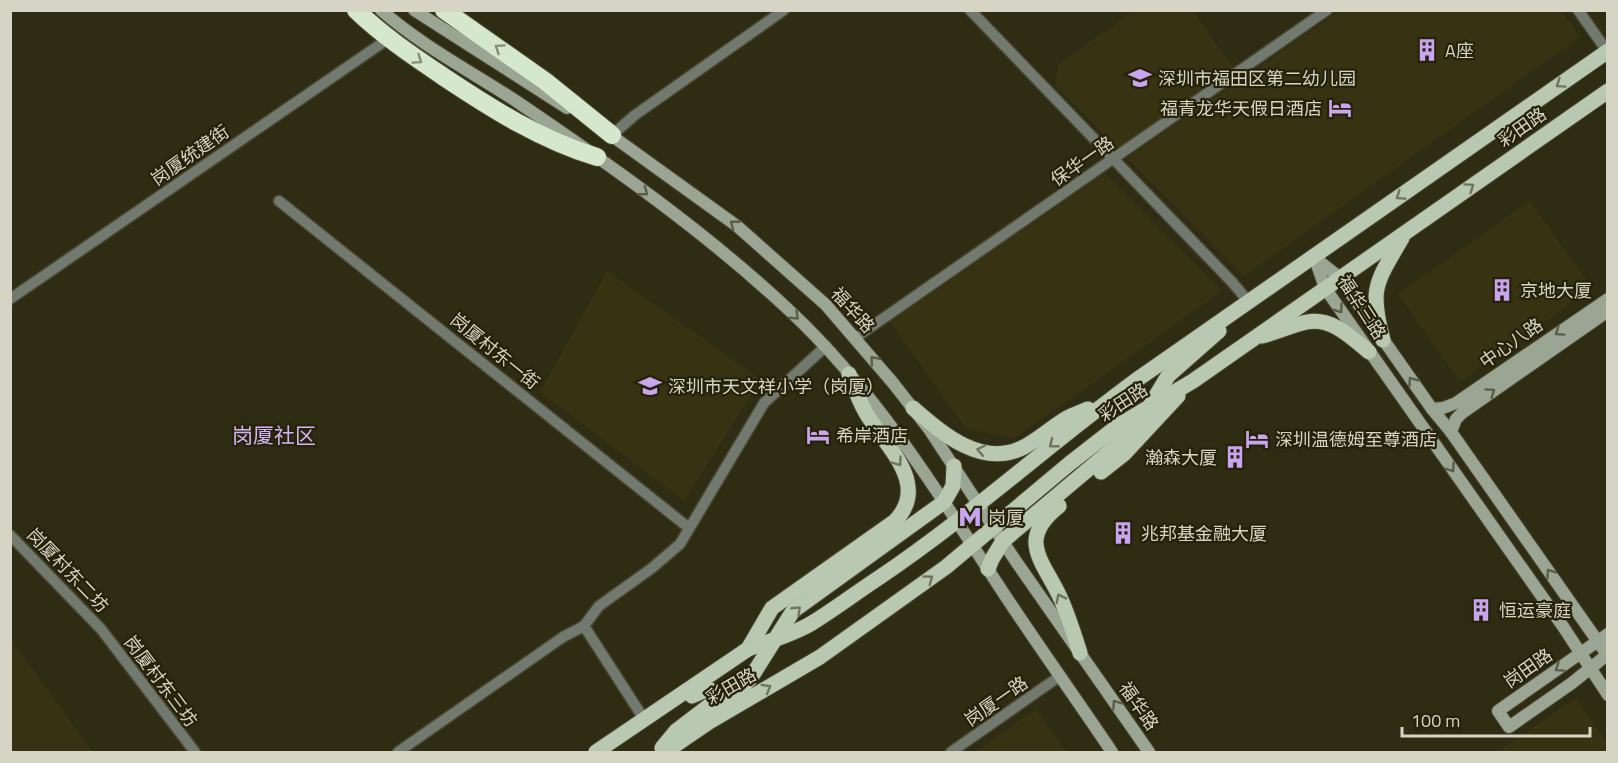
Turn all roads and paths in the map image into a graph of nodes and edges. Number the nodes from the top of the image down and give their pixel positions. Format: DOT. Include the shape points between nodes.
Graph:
graph roads {
  1 [pos="356,10"];
  2 [pos="381,10"];
  3 [pos="414,10"];
  4 [pos="444,10"];
  5 [pos="784,10"];
  6 [pos="970,10"];
  7 [pos="1328,10"];
  8 [pos="1578,10"];
  9 [pos="388,39"];
  10 [pos="1607,51"];
  11 [pos="1608,91"];
  12 [pos="1600,99"];
  13 [pos="612,135"];
  14 [pos="597,158"];
  15 [pos="1113,159"];
  16 [pos="279,201"];
  17 [pos="1405,232"];
  18 [pos="1314,256"];
  19 [pos="1340,278"];
  20 [pos="1325,288"];
  21 [pos="1608,298"];
  22 [pos="10,299"];
  23 [pos="1248,301"];
  24 [pos="1608,311"];
  25 [pos="1232,312"];
  26 [pos="855,338"];
  27 [pos="1253,338"];
  28 [pos="1383,340"];
  29 [pos="826,346"];
  30 [pos="1369,352"];
  31 [pos="849,375"];
  32 [pos="1192,381"];
  33 [pos="1110,399"];
  34 [pos="1151,406"];
  35 [pos="913,408"];
  36 [pos="1432,409"];
  37 [pos="1451,432"];
  38 [pos="954,466"];
  39 [pos="944,502"];
  40 [pos="978,505"];
  41 [pos="957,522"];
  42 [pos="993,527"];
  43 [pos="689,528"];
  44 [pos="10,535"];
  45 [pos="1003,541"];
  46 [pos="973,545"];
  47 [pos="988,569"];
  48 [pos="584,626"];
  49 [pos="101,629"];
  50 [pos="1603,638"];
  51 [pos="776,639"];
  52 [pos="748,649"];
  53 [pos="1080,653"];
  54 [pos="1580,653"];
  55 [pos="1607,655"];
  56 [pos="1590,669"];
  57 [pos="1060,676"];
  58 [pos="1608,695"];
  59 [pos="672,701"];
  60 [pos="644,718"];
  61 [pos="709,722"];
  62 [pos="195,753"];
  63 [pos="398,753"];
  64 [pos="596,753"];
  65 [pos="659,753"];
  66 [pos="665,753"];
  67 [pos="951,753"];
  68 [pos="1112,753"];
  69 [pos="1149,753"];
  1 -- 9 [label="highway"];
  2 -- 14 [label="main road" via="421,42"];
  3 -- 13 [label="main road, 福华路"];
  13 -- 4 [label="highway, one-way" via="545,81"];
  5 -- 13 [label="street"];
  6 -- 15 [label="street"];
  7 -- 15 [label="street, 保华一路"];
  8 -- 10 [label="street"];
  9 -- 14 [label="highway, one-way" via="532,132"];
  9 -- 22 [label="street, 岗厦统建街"];
  10 -- 18 [label="main road, 彩田路, one-way"];
  11 -- 12 [label="main road, 彩田路"];
  17 -- 12 [label="main road, 彩田路, one-way"];
  26 -- 13 [label="main road, 福华路, one-way" via="826,305 737,226"];
  14 -- 29 [label="main road, one-way" via="717,248"];
  15 -- 23 [label="street"];
  15 -- 26 [label="street, 保华一路"];
  16 -- 43 [label="street, 岗厦村东一街"];
  17 -- 19 [label="main road, 彩田路"];
  17 -- 28 [label="main road" via="1376,287"];
  18 -- 19 [label="main road, 福华三路"];
  18 -- 20 [label="main road, 福华三路"];
  18 -- 23 [label="main road, 彩田路"];
  19 -- 20 [label="main road, 彩田路"];
  19 -- 28 [label="main road, 福华三路"];
  20 -- 27 [label="main road, 彩田路"];
  20 -- 30 [label="main road, 福华三路, one-way"];
  21 -- 36 [label="main road, 中心八路, one-way" via="1456,403"];
  23 -- 25 [label="main road, 彩田路"];
  37 -- 24 [label="main road, 中心八路, one-way" via="1462,412"];
  25 -- 33 [label="main road, 彩田路"];
  25 -- 34 [label="main road" via="1214,336 1168,375"];
  35 -- 26 [label="main road, 福华路, one-way"];
  27 -- 30 [label="main road" via="1317,322 1337,327"];
  27 -- 32 [label="main road, 彩田路"];
  36 -- 28 [label="main road, 福华三路, one-way"];
  29 -- 31 [label="main road"];
  29 -- 43 [label="street" via="765,403"];
  30 -- 54 [label="main road, 福华三路, one-way"];
  31 -- 39 [label="main road" via="920,464"];
  31 -- 52 [label="main road, 彩田路, one-way" via="864,411 905,471 909,487 905,510 772,608"];
  32 -- 34 [label="main road, 彩田路"];
  53 -- 32 [label="main road, one-way" via="1059,593 1039,561 1036,541 1040,528 1054,510 1125,453"];
  33 -- 35 [label="main road, one-way" via="1067,418 1022,448 992,453 960,444"];
  33 -- 40 [label="main road, 彩田路, one-way"];
  34 -- 42 [label="main road, 彩田路" via="1077,458"];
  34 -- 45 [label="main road" via="1122,441"];
  35 -- 38 [label="main road, 福华路"];
  36 -- 37 [label="main road, 福华三路"];
  50 -- 37 [label="main road, 福华三路, one-way"];
  38 -- 39 [label="main road" via="952,486"];
  38 -- 40 [label="main road, 福华路"];
  39 -- 41 [label="main road"];
  51 -- 39 [label="main road, one-way" via="793,611"];
  40 -- 41 [label="main road, 彩田路"];
  40 -- 42 [label="main road, 福华路"];
  41 -- 46 [label="main road"];
  41 -- 51 [label="main road, 彩田路" via="811,623"];
  42 -- 45 [label="main road, 福华路"];
  42 -- 46 [label="main road, 彩田路"];
  43 -- 48 [label="street" via="680,544 599,606"];
  44 -- 49 [label="street, 岗厦村东二坊"];
  45 -- 47 [label="main road"];
  45 -- 53 [label="main road, 福华路"];
  46 -- 47 [label="main road"];
  61 -- 46 [label="main road, 彩田路, one-way" via="820,657"];
  47 -- 57 [label="main road"];
  48 -- 60 [label="street"];
  48 -- 63 [label="street"];
  49 -- 62 [label="street, 岗厦村东三坊"];
  50 -- 54 [label="main road, 岗田路"];
  50 -- 55 [label="main road, 福华三路"];
  51 -- 52 [label="main road, 彩田路"];
  51 -- 61 [label="main road" via="750,679"];
  52 -- 59 [label="main road, 彩田路"];
  69 -- 53 [label="main road, 福华路, one-way"];
  54 -- 56 [label="main road, 福华三路"];
  54 -- 56 [label="main road, 岗田路, one-way" via="1498,711 1509,727"];
  55 -- 56 [label="main road, 岗田路"];
  56 -- 58 [label="main road, 福华三路"];
  57 -- 67 [label="street, 岗厦一路"];
  57 -- 68 [label="main road"];
  59 -- 60 [label="main road, 彩田路"];
  59 -- 65 [label="main road" via="682,701 708,689 716,697 708,708 676,731"];
  60 -- 64 [label="main road, 彩田路"];
  61 -- 66 [label="main road, 彩田路"];
}
